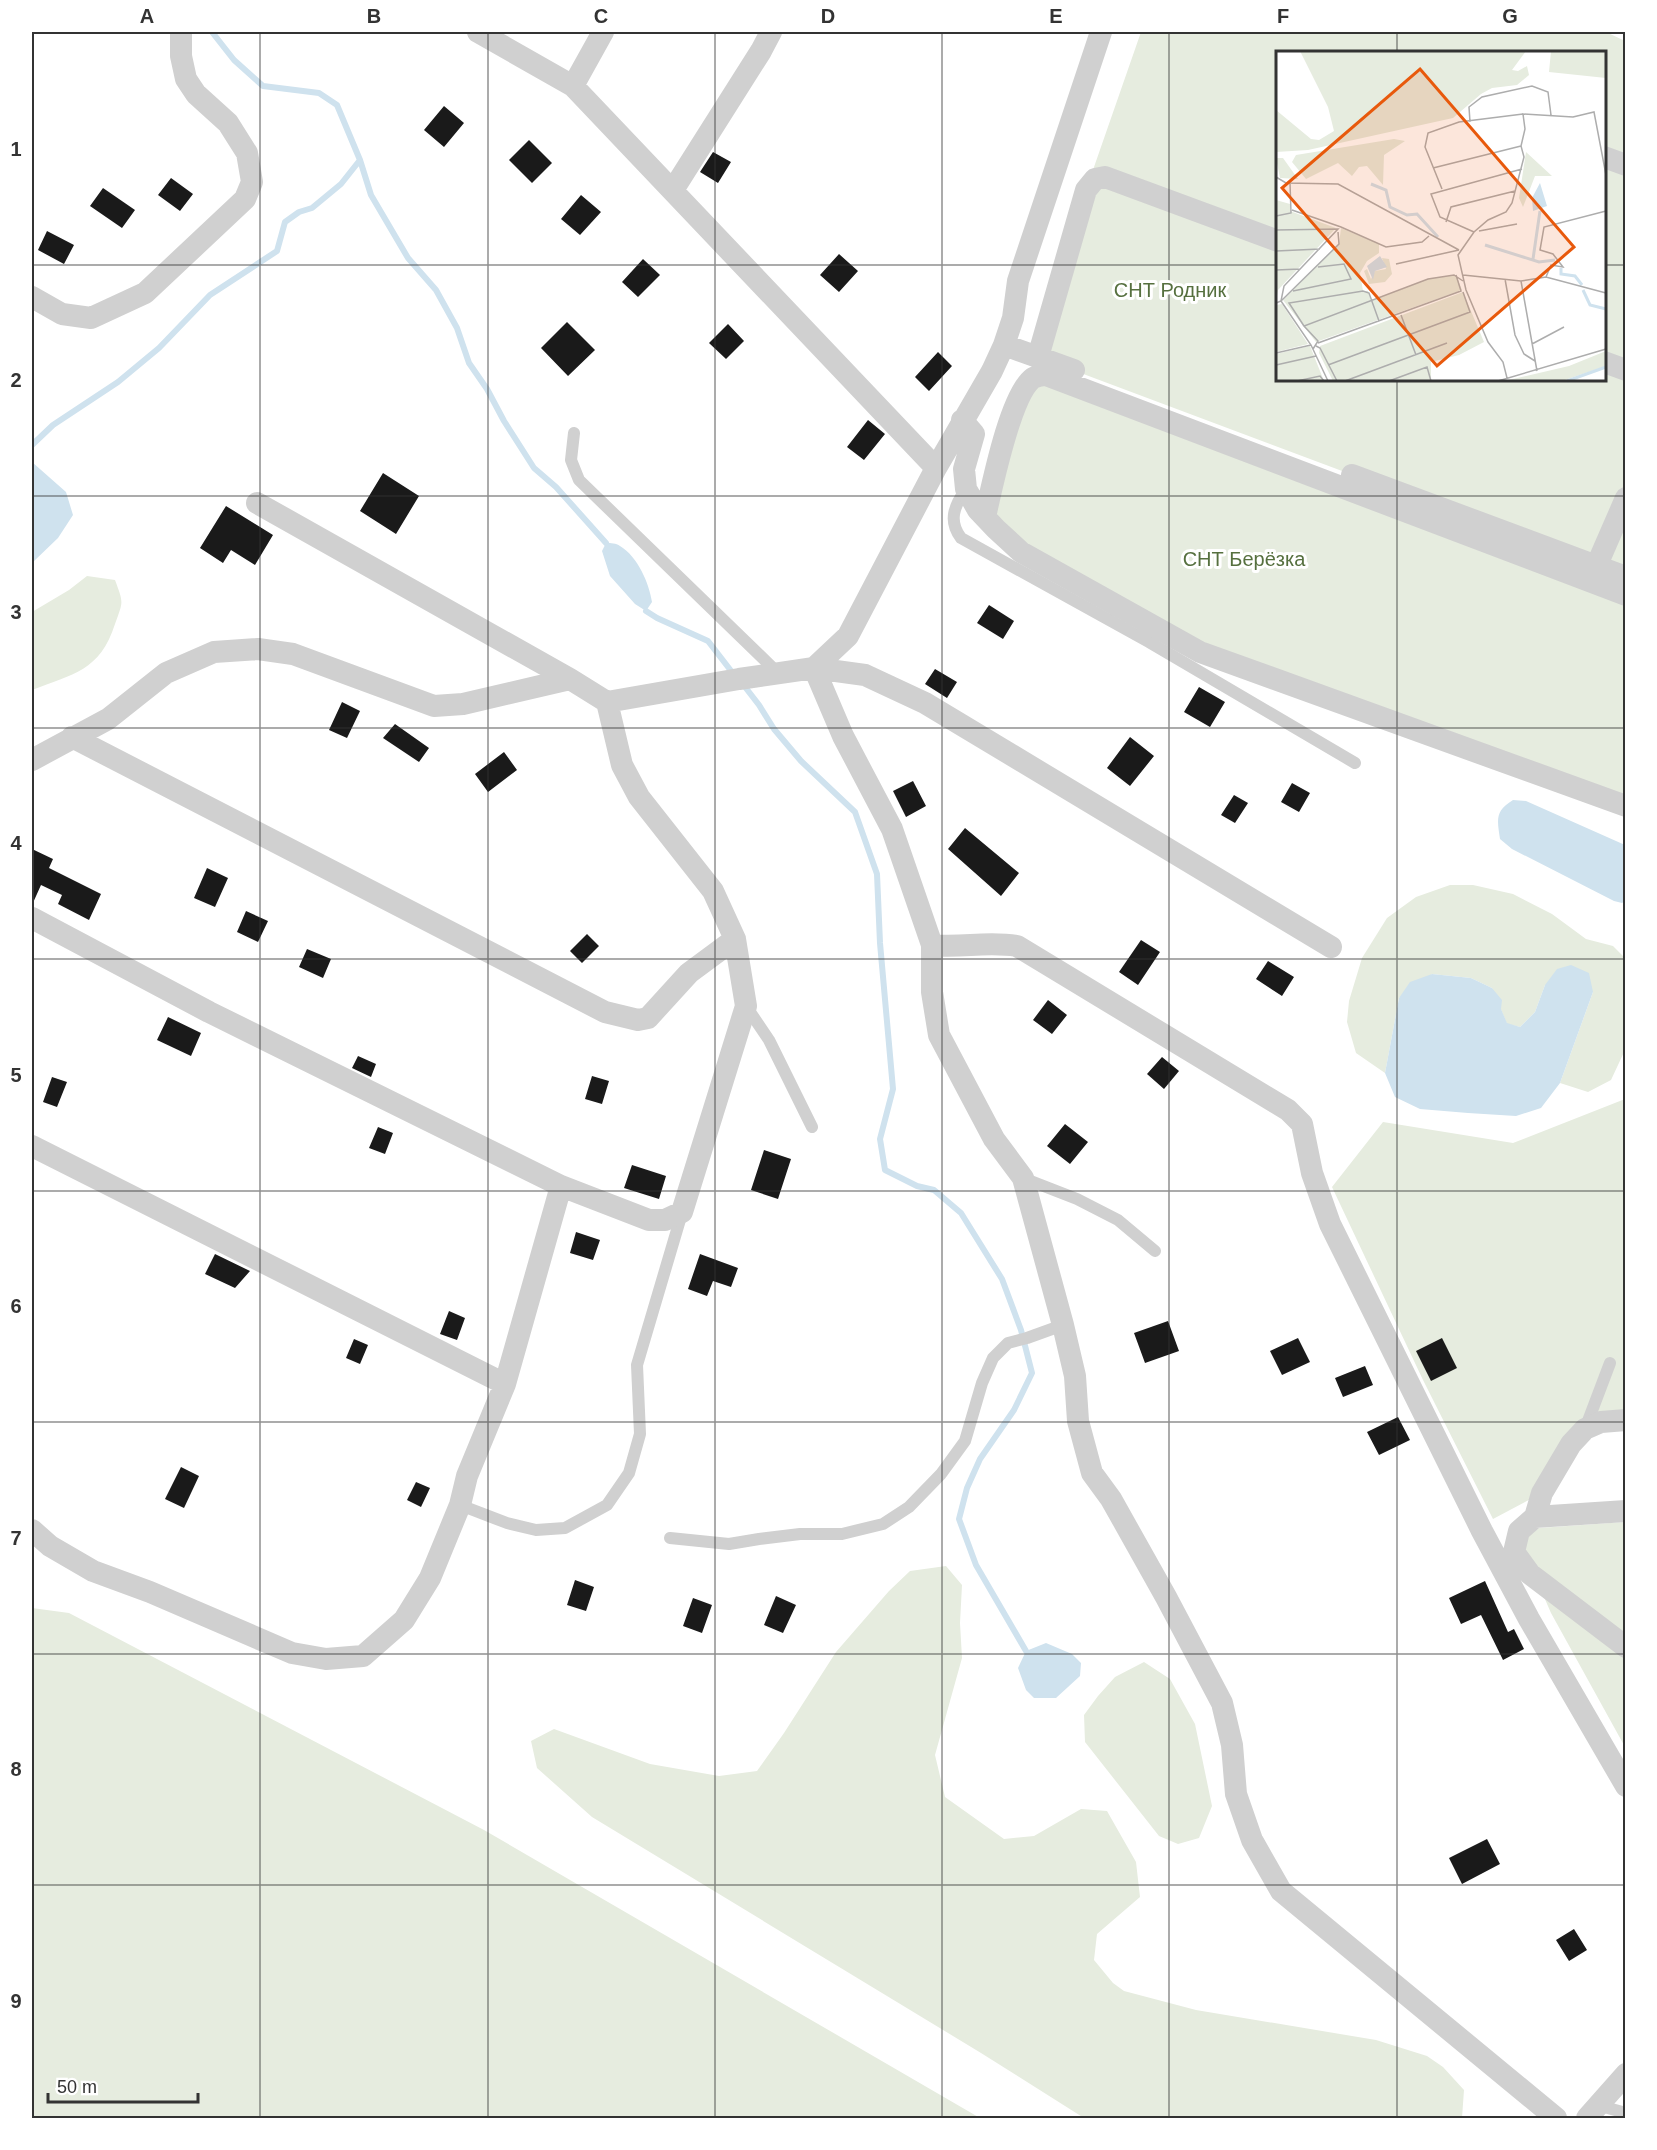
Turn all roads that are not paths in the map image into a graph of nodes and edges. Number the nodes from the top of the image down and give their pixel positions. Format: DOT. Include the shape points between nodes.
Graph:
graph roads {
  1 [pos="181,32"];
  2 [pos="478,32"];
  3 [pos="603,32"];
  4 [pos="771,32"];
  5 [pos="1101,32"];
  6 [pos="573,86"];
  7 [pos="1606,157"];
  8 [pos="1626,165"];
  9 [pos="674,190"];
  10 [pos="1276,240"];
  11 [pos="32,297"];
  12 [pos="1004,345"];
  13 [pos="1038,357"];
  14 [pos="1606,362"];
  15 [pos="1626,370"];
  16 [pos="962,420"];
  17 [pos="574,433"];
  18 [pos="936,468"];
  19 [pos="966,489"];
  20 [pos="1626,498"];
  21 [pos="257,502"];
  22 [pos="985,517"];
  23 [pos="1596,567"];
  24 [pos="1626,577"];
  25 [pos="1626,595"];
  26 [pos="814,668"];
  27 [pos="778,673"];
  28 [pos="570,679"];
  29 [pos="607,702"];
  30 [pos="72,737"];
  31 [pos="32,760"];
  32 [pos="1355,764"];
  33 [pos="1626,806"];
  34 [pos="32,918"];
  35 [pos="735,939"];
  36 [pos="932,945"];
  37 [pos="1331,947"];
  38 [pos="746,1006"];
  39 [pos="812,1127"];
  40 [pos="32,1146"];
  41 [pos="1023,1178"];
  42 [pos="561,1186"];
  43 [pos="682,1212"];
  44 [pos="1155,1251"];
  45 [pos="1063,1325"];
  46 [pos="1610,1363"];
  47 [pos="505,1384"];
  48 [pos="1626,1420"];
  49 [pos="1585,1429"];
  50 [pos="460,1505"];
  51 [pos="1626,1511"];
  52 [pos="1535,1517"];
  53 [pos="32,1530"];
  54 [pos="670,1538"];
  55 [pos="1626,1647"];
  56 [pos="1626,1786"];
  57 [pos="1626,2074"];
  58 [pos="1592,2112"];
  59 [pos="1626,2113"];
  60 [pos="1556,2118"];
  1 -- 11 [label="street" via="186,79 196,94 228,123 247,153 252,182 245,200 145,293 91,318 62,314"];
  2 -- 6 [label="street"];
  3 -- 6 [label="street"];
  4 -- 9 [label="street"];
  5 -- 12 [label="street" via="1018,282"];
  6 -- 9 [label="street"];
  7 -- 8 [label="street"];
  9 -- 18 [label="street"];
  10 -- 13 [label="street" via="1106,177 1095,179 1086,190"];
  12 -- 13 [label="street"];
  12 -- 16 [label="street"];
  13 -- 23 [label="street"];
  14 -- 15 [label="street"];
  16 -- 18 [label="street"];
  16 -- 19 [label="street" via="974,434 964,469"];
  17 -- 27 [label="lane" via="571,460 579,480"];
  18 -- 26 [label="street" via="848,636"];
  19 -- 22 [label="street"];
  19 -- 32 [label="lane" via="953,511 954,529 961,538 1149,642"];
  20 -- 23 [label="street"];
  21 -- 28 [label="street"];
  22 -- 25 [label="street" via="1006,430 1025,386 1034,377 1046,375"];
  22 -- 33 [label="street" via="1022,552 1200,652"];
  23 -- 24 [label="street"];
  26 -- 27 [label="street"];
  26 -- 36 [label="street" via="843,736 892,829"];
  26 -- 37 [label="street" via="865,675 925,703"];
  27 -- 29 [label="street"];
  28 -- 29 [label="street"];
  28 -- 30 [label="street" via="463,704 434,706 293,654 258,649 214,652 166,673 108,719"];
  29 -- 35 [label="street" via="621,765 639,796 713,891"];
  30 -- 31 [label="street"];
  30 -- 35 [label="street" via="606,1012 638,1020 648,1018 689,973"];
  34 -- 42 [label="street" via="209,1012"];
  35 -- 38 [label="street"];
  36 -- 41 [label="street" via="932,992 939,1035 994,1139"];
  36 -- 56 [label="street" via="1017,946 1239,1079 1288,1110 1302,1124 1312,1173 1330,1224 1482,1532"];
  38 -- 39 [label="lane" via="769,1040"];
  38 -- 43 [label="street"];
  40 -- 47 [label="street"];
  41 -- 44 [label="lane" via="1118,1220"];
  41 -- 45 [label="street"];
  42 -- 43 [label="street" via="649,1220 665,1220"];
  42 -- 47 [label="street"];
  43 -- 50 [label="lane" via="638,1365 640,1434 629,1473 607,1505 565,1528 536,1530"];
  45 -- 54 [label="lane" via="1008,1343 993,1358 965,1442 909,1507 883,1524 843,1534 800,1534 729,1544"];
  45 -- 60 [label="street" via="1075,1376 1078,1421 1092,1473 1116,1509 1222,1703 1232,1745 1236,1794 1252,1840 1281,1891"];
  46 -- 49 [label="lane"];
  47 -- 50 [label="street"];
  48 -- 49 [label="street" via="1601,1422"];
  49 -- 52 [label="street" via="1571,1444 1542,1493"];
  50 -- 53 [label="street" via="430,1578 404,1620 363,1656 326,1659 292,1653 93,1571 50,1546"];
  51 -- 52 [label="street"];
  52 -- 55 [label="street" via="1519,1531 1514,1551 1530,1574"];
  57 -- 58 [label="street"];
  58 -- 59 [label="lane"];
}
